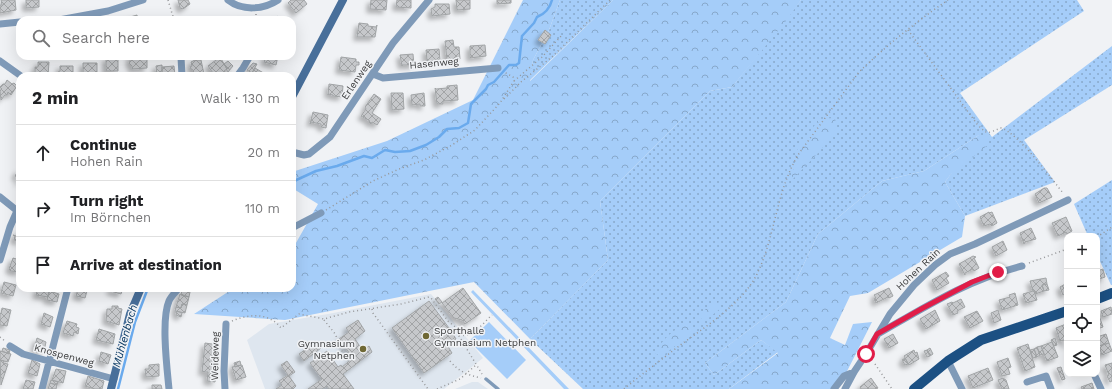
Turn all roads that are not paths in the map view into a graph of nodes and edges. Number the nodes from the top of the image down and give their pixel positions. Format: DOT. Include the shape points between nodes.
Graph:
graph roads {
  1 [pos="143,0"];
  2 [pos="228,0"];
  3 [pos="278,0"];
  4 [pos="343,0"];
  5 [pos="429,0"];
  6 [pos="81,16"];
  7 [pos="16,22"];
  8 [pos="0,24"];
  9 [pos="181,60"];
  10 [pos="248,60"];
  11 [pos="0,61"];
  12 [pos="498,68"];
  13 [pos="16,72"];
  14 [pos="182,72"];
  15 [pos="240,72"];
  16 [pos="373,74"];
  17 [pos="296,89"];
  18 [pos="296,153"];
  19 [pos="0,197"];
  20 [pos="1068,200"];
  21 [pos="16,210"];
  22 [pos="321,213"];
  23 [pos="16,217"];
  24 [pos="296,226"];
  25 [pos="0,260"];
  26 [pos="1022,266"];
  27 [pos="67,292"];
  28 [pos="139,292"];
  29 [pos="175,292"];
  30 [pos="1112,293"];
  31 [pos="1100,298"];
  32 [pos="1064,312"];
  33 [pos="226,324"];
  34 [pos="877,334"];
  35 [pos="10,346"];
  36 [pos="49,361"];
  37 [pos="948,362"];
  38 [pos="854,372"];
  39 [pos="1095,377"];
  40 [pos="114,379"];
  41 [pos="486,379"];
  42 [pos="1027,382"];
  43 [pos="42,389"];
  44 [pos="111,389"];
  45 [pos="169,389"];
  46 [pos="225,389"];
  47 [pos="498,389"];
  48 [pos="834,389"];
  49 [pos="845,389"];
  50 [pos="914,389"];
  51 [pos="962,389"];
  52 [pos="1051,389"];
  53 [pos="1101,389"];
  1 -- 6 [label="street"];
  2 -- 3 [label="street" via="243,8 270,5"];
  4 -- 17 [label="main road"];
  5 -- 16 [label="street, Erlenweg" via="393,42"];
  7 -- 8 [label="street"];
  9 -- 14 [label="street"];
  10 -- 15 [label="street"];
  11 -- 13 [label="street"];
  12 -- 16 [label="street, Hasenweg" via="383,78"];
  16 -- 18 [label="street, Erlenweg" via="330,137 309,154"];
  19 -- 21 [label="street"];
  20 -- 34 [label="street, Hohen Rain" via="944,257 896,305"];
  22 -- 24 [label="street"];
  23 -- 25 [label="street" via="10,227"];
  26 -- 34 [label="street" via="972,282"];
  27 -- 36 [label="street"];
  28 -- 40 [label="main road" via="130,314"];
  29 -- 45 [label="street" via="169,301 166,313"];
  30 -- 31 [label="main road"];
  32 -- 37 [label="main road" via="981,340"];
  33 -- 46 [label="street, Weideweg"];
  34 -- 38 [label="street, Hohen Rain"];
  35 -- 36 [label="street, Knospenweg" via="23,354"];
  36 -- 40 [label="street, Knospenweg"];
  36 -- 43 [label="street"];
  37 -- 50 [label="main road"];
  37 -- 51 [label="street"];
  38 -- 48 [label="street" via="844,376"];
  38 -- 49 [label="street, Hohen Rain"];
  39 -- 53 [label="street"];
  40 -- 44 [label="main road"];
  41 -- 47 [label="lane"];
  42 -- 52 [label="street" via="1046,376"];
}
